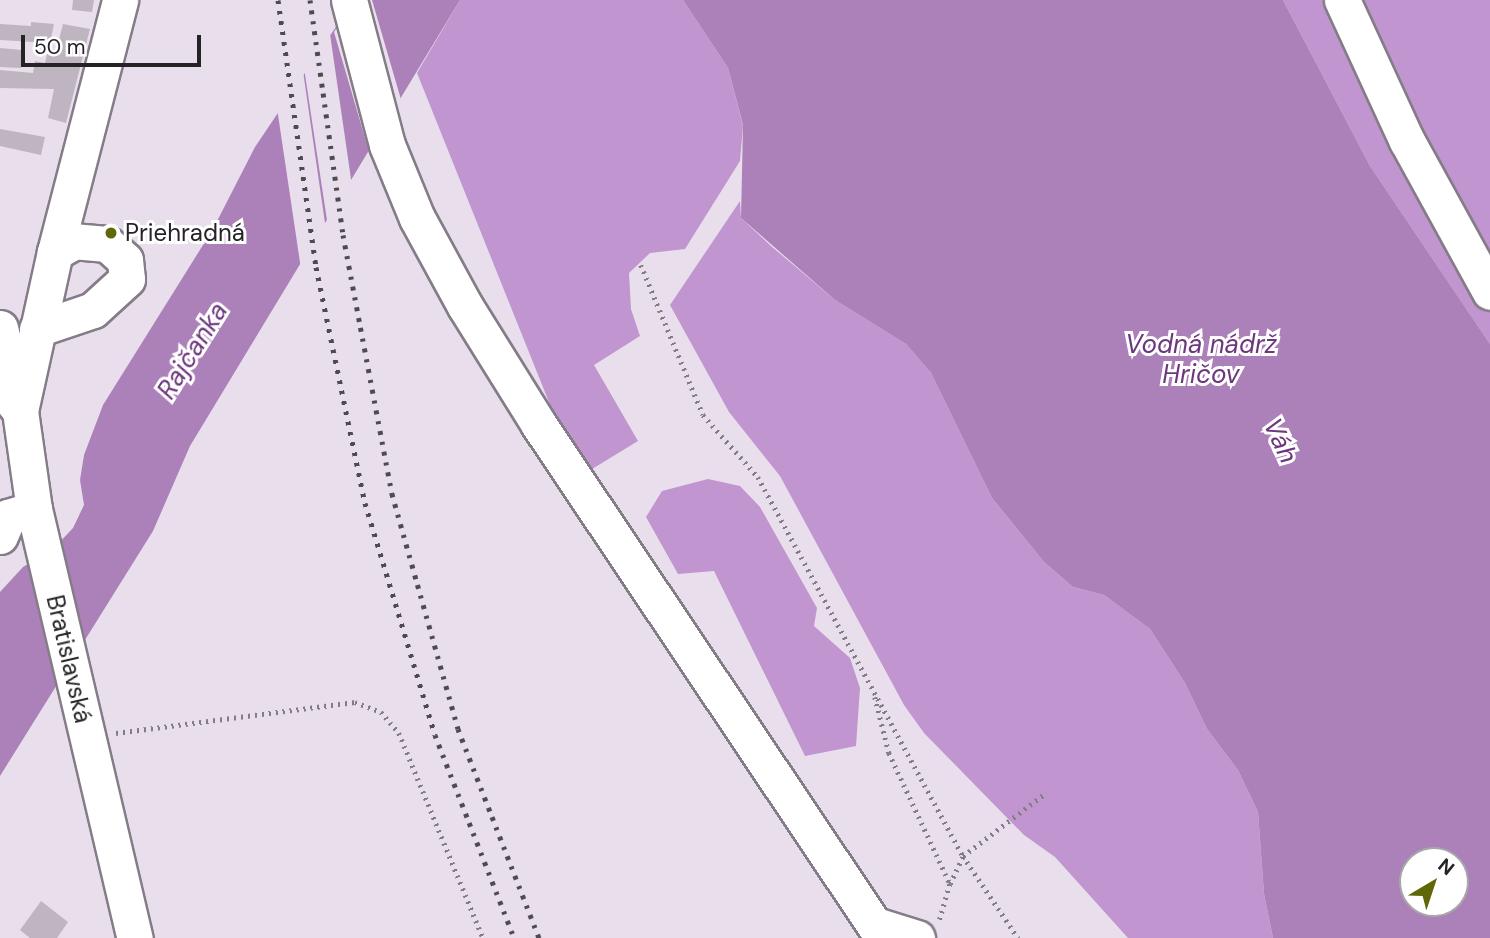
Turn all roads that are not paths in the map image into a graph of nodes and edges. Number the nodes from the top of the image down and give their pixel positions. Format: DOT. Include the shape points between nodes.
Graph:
graph roads {
  1 [pos="120,0"];
  2 [pos="349,0"];
  3 [pos="1342,0"];
  4 [pos="55,252"];
  5 [pos="1490,292"];
  6 [pos="0,328"];
  7 [pos="37,329"];
  8 [pos="10,398"];
  9 [pos="37,521"];
  10 [pos="0,536"];
  11 [pos="879,931"];
  12 [pos="931,934"];
  13 [pos="135,938"];
  1 -- 4 [label="street"];
  2 -- 11 [label="street" via="387,145 417,218 485,339"];
  3 -- 5 [label="street" via="1407,141"];
  4 -- 7 [label="street"];
  4 -- 7 [label="street" via="75,242 107,244 125,260 127,279 93,310"];
  6 -- 8 [label="street"];
  7 -- 8 [label="street"];
  8 -- 9 [label="street, Bratislavská"];
  9 -- 10 [label="street" via="8,517"];
  9 -- 13 [label="street, Bratislavská"];
  11 -- 12 [label="street"];
}
